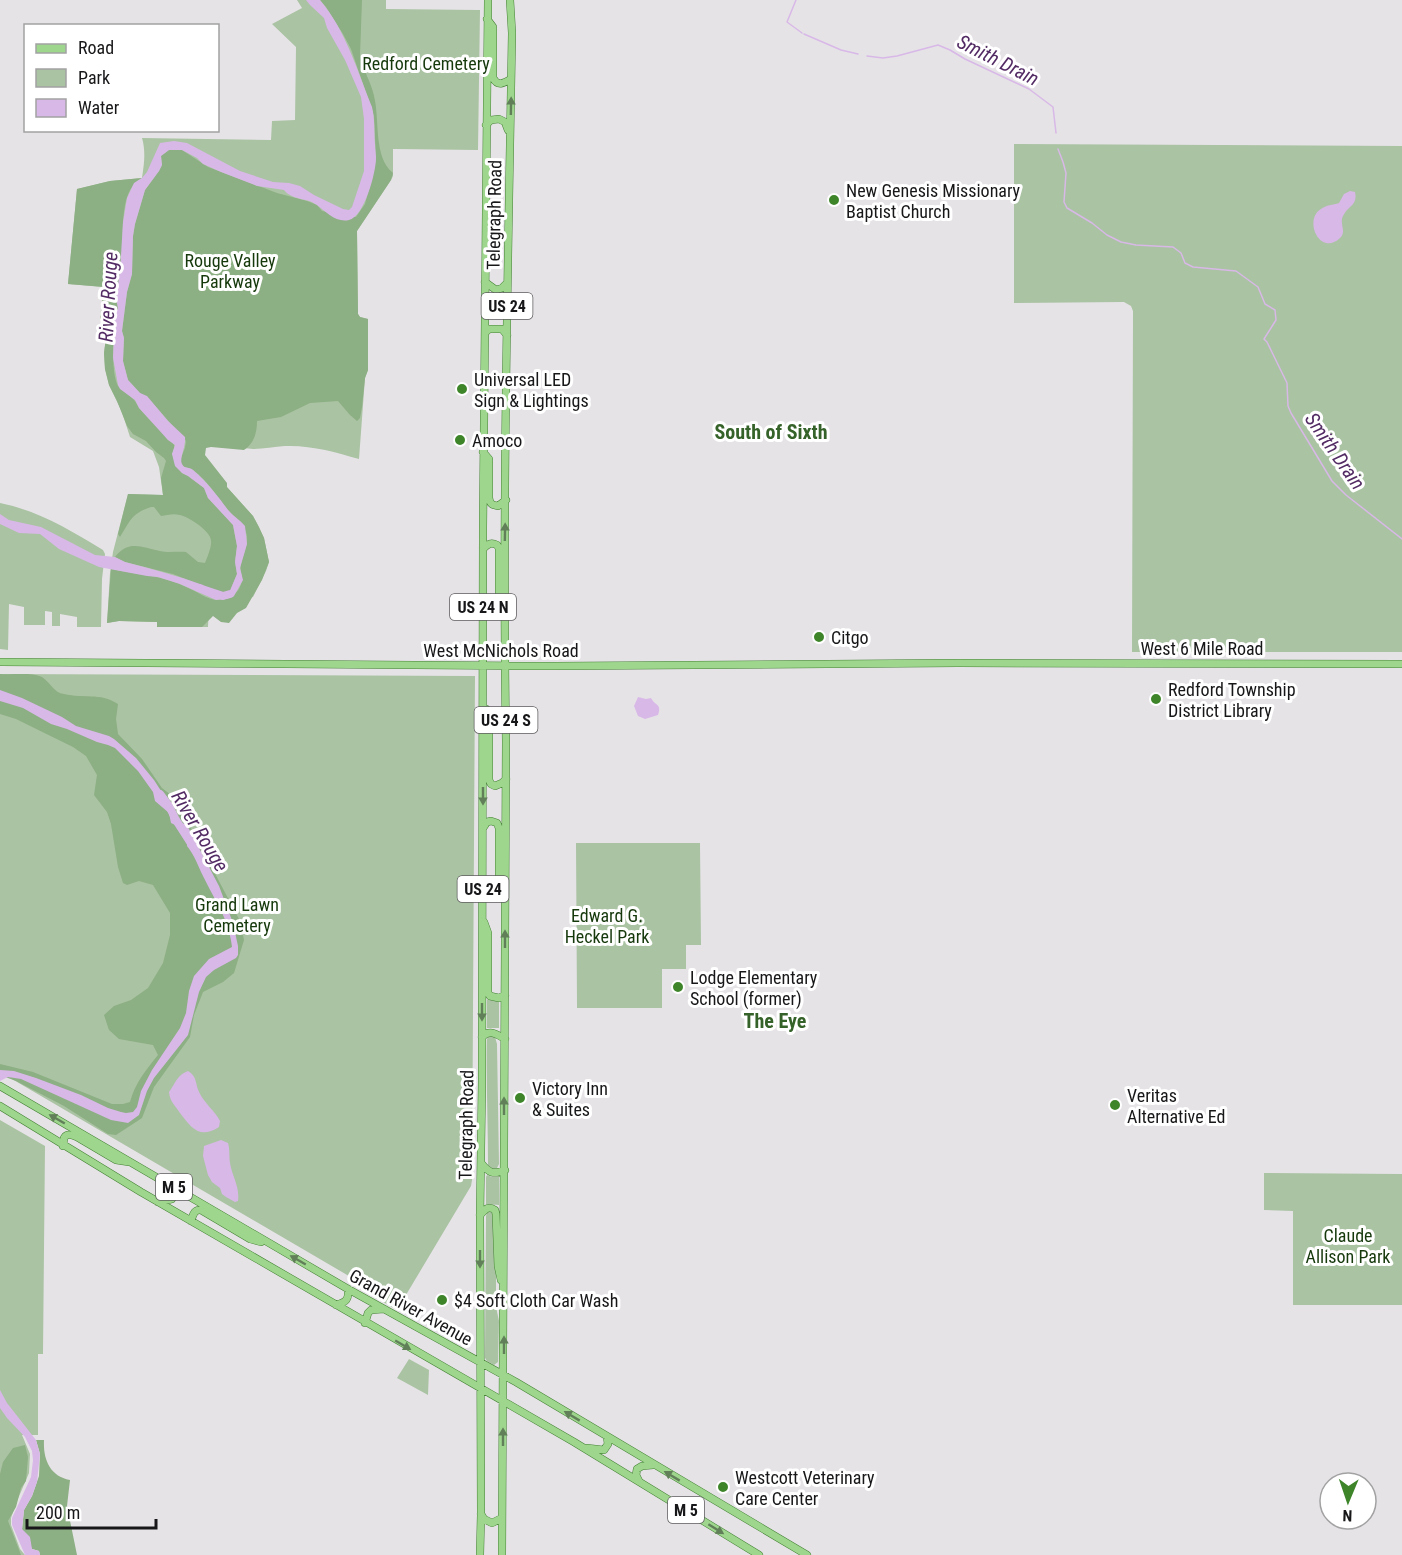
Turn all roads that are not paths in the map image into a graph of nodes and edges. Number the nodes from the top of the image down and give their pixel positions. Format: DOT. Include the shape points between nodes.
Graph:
graph roads {
  1 [pos="488,0"];
  2 [pos="505,0"];
  3 [pos="510,4"];
  4 [pos="487,18"];
  5 [pos="511,79"];
  6 [pos="486,125"];
  7 [pos="510,139"];
  8 [pos="485,282"];
  9 [pos="507,283"];
  10 [pos="484,333"];
  11 [pos="507,335"];
  12 [pos="483,452"];
  13 [pos="506,500"];
  14 [pos="484,548"];
  15 [pos="504,612"];
  16 [pos="0,662"];
  17 [pos="1002,663"];
  18 [pos="1402,664"];
  19 [pos="483,666"];
  20 [pos="505,666"];
  21 [pos="483,695"];
  22 [pos="506,776"];
  23 [pos="483,830"];
  24 [pos="504,910"];
  25 [pos="482,916"];
  26 [pos="505,995"];
  27 [pos="482,1037"];
  28 [pos="505,1039"];
  29 [pos="0,1086"];
  30 [pos="0,1106"];
  31 [pos="63,1146"];
  32 [pos="131,1162"];
  33 [pos="481,1163"];
  34 [pos="505,1170"];
  35 [pos="177,1189"];
  36 [pos="158,1202"];
  37 [pos="480,1215"];
  38 [pos="191,1221"];
  39 [pos="272,1245"];
  40 [pos="348,1289"];
  41 [pos="503,1295"];
  42 [pos="336,1305"];
  43 [pos="384,1309"];
  44 [pos="365,1323"];
  45 [pos="480,1363"];
  46 [pos="504,1376"];
  47 [pos="480,1388"];
  48 [pos="503,1401"];
  49 [pos="607,1437"];
  50 [pos="584,1448"];
  51 [pos="653,1465"];
  52 [pos="640,1483"];
  53 [pos="481,1514"];
  54 [pos="502,1518"];
  55 [pos="480,1555"];
  56 [pos="502,1555"];
  57 [pos="759,1555"];
  58 [pos="807,1555"];
  1 -- 4 [label="main road, Telegraph Road / US 24"];
  2 -- 3 [label="main road"];
  3 -- 5 [label="main road, Telegraph Road / US 24"];
  4 -- 5 [label="main road" via="493,27 493,78 499,84"];
  4 -- 6 [label="main road, Telegraph Road / US 24"];
  7 -- 5 [label="main road, Telegraph Road / US 24, one-way"];
  6 -- 7 [label="main road" via="494,119 502,120"];
  6 -- 8 [label="main road, Telegraph Road / US 24"];
  7 -- 9 [label="main road, Telegraph Road / US 24"];
  8 -- 9 [label="main road" via="496,290"];
  8 -- 10 [label="main road, Telegraph Road / US 24"];
  9 -- 11 [label="main road, Telegraph Road / US 24"];
  10 -- 11 [label="main road" via="496,328"];
  10 -- 12 [label="main road, Telegraph Road / US 24"];
  11 -- 13 [label="main road, Telegraph Road / US 24"];
  12 -- 13 [label="main road" via="489,459 490,504 498,506"];
  12 -- 14 [label="main road, Telegraph Road / US 24"];
  15 -- 13 [label="main road, Telegraph Road / US 24, one-way"];
  14 -- 15 [label="main road, Telegraph Road" via="491,543 499,548 499,599"];
  14 -- 19 [label="main road, Telegraph Road / US 24 N"];
  15 -- 20 [label="main road, Telegraph Road / US 24 S"];
  16 -- 19 [label="main road, West McNichols Road"];
  17 -- 18 [label="main road, West 6 Mile Road"];
  17 -- 20 [label="main road, West McNichols Road"];
  19 -- 20 [label="main road, West McNichols Road"];
  19 -- 21 [label="main road, Telegraph Road / US 24 N"];
  20 -- 22 [label="main road, Telegraph Road / US 24 S"];
  21 -- 22 [label="main road, Telegraph Road" via="489,724 489,780 495,786"];
  21 -- 23 [label="main road, Telegraph Road / US 24, one-way"];
  22 -- 24 [label="main road, Telegraph Road / US 24"];
  23 -- 24 [label="main road" via="491,821 500,828 499,880"];
  23 -- 25 [label="main road, Telegraph Road / US 24"];
  26 -- 24 [label="main road, Telegraph Road / US 24, one-way"];
  25 -- 26 [label="main road" via="488,933 488,993 495,998"];
  25 -- 27 [label="main road, Telegraph Road / US 24, one-way"];
  26 -- 28 [label="main road, Telegraph Road / US 24"];
  27 -- 28 [label="main road" via="494,1032"];
  27 -- 33 [label="main road, Telegraph Road / US 24"];
  34 -- 28 [label="main road, Telegraph Road / US 24, one-way"];
  32 -- 29 [label="main road, Grand River Avenue / M 5, one-way"];
  30 -- 31 [label="main road, Grand River Avenue / M 5"];
  31 -- 32 [label="main road" via="65,1136 71,1135 116,1160"];
  31 -- 36 [label="main road, Grand River Avenue / M 5"];
  32 -- 35 [label="main road, Grand River Avenue / M 5"];
  33 -- 34 [label="main road" via="492,1173"];
  33 -- 37 [label="main road, Telegraph Road / US 24"];
  34 -- 41 [label="main road, Telegraph Road / US 24"];
  35 -- 36 [label="main road" via="172,1199"];
  35 -- 39 [label="main road, Grand River Avenue / M 5"];
  36 -- 38 [label="main road, Grand River Avenue / M 5"];
  37 -- 41 [label="main road" via="489,1207 495,1210"];
  37 -- 45 [label="main road, Telegraph Road / US 24, one-way"];
  38 -- 39 [label="main road" via="194,1212 201,1210 250,1239"];
  38 -- 42 [label="main road, Grand River Avenue / M 5"];
  40 -- 39 [label="main road, Grand River Avenue / M 5, one-way"];
  40 -- 42 [label="main road" via="346,1301"];
  40 -- 43 [label="main road, Grand River Avenue / M 5"];
  46 -- 41 [label="main road, Telegraph Road / US 24, one-way"];
  42 -- 44 [label="main road, Grand River Avenue / M 5"];
  43 -- 44 [label="main road" via="371,1310"];
  43 -- 45 [label="main road, Grand River Avenue / M 5"];
  44 -- 47 [label="main road, Grand River Avenue / M 5, one-way"];
  45 -- 46 [label="main road, Grand River Avenue / M 5"];
  45 -- 47 [label="main road, Telegraph Road / US 24"];
  46 -- 48 [label="main road, Telegraph Road / US 24"];
  49 -- 46 [label="main road, Grand River Avenue / M 5, one-way"];
  47 -- 48 [label="main road, Grand River Avenue / M 5"];
  47 -- 53 [label="main road, Telegraph Road / US 24"];
  48 -- 50 [label="main road, Grand River Avenue / M 5"];
  54 -- 48 [label="main road, Telegraph Road / US 24, one-way"];
  49 -- 50 [label="main road" via="604,1450"];
  49 -- 51 [label="main road, Grand River Avenue / M 5"];
  50 -- 52 [label="main road, Grand River Avenue / M 5"];
  51 -- 52 [label="main road" via="637,1469"];
  58 -- 51 [label="main road, Grand River Avenue / M 5, one-way"];
  52 -- 57 [label="main road, Grand River Avenue / M 5, one-way"];
  53 -- 54 [label="main road" via="488,1522"];
  53 -- 55 [label="main road, Telegraph Road / US 24"];
  54 -- 56 [label="main road, Telegraph Road / US 24"];
}
